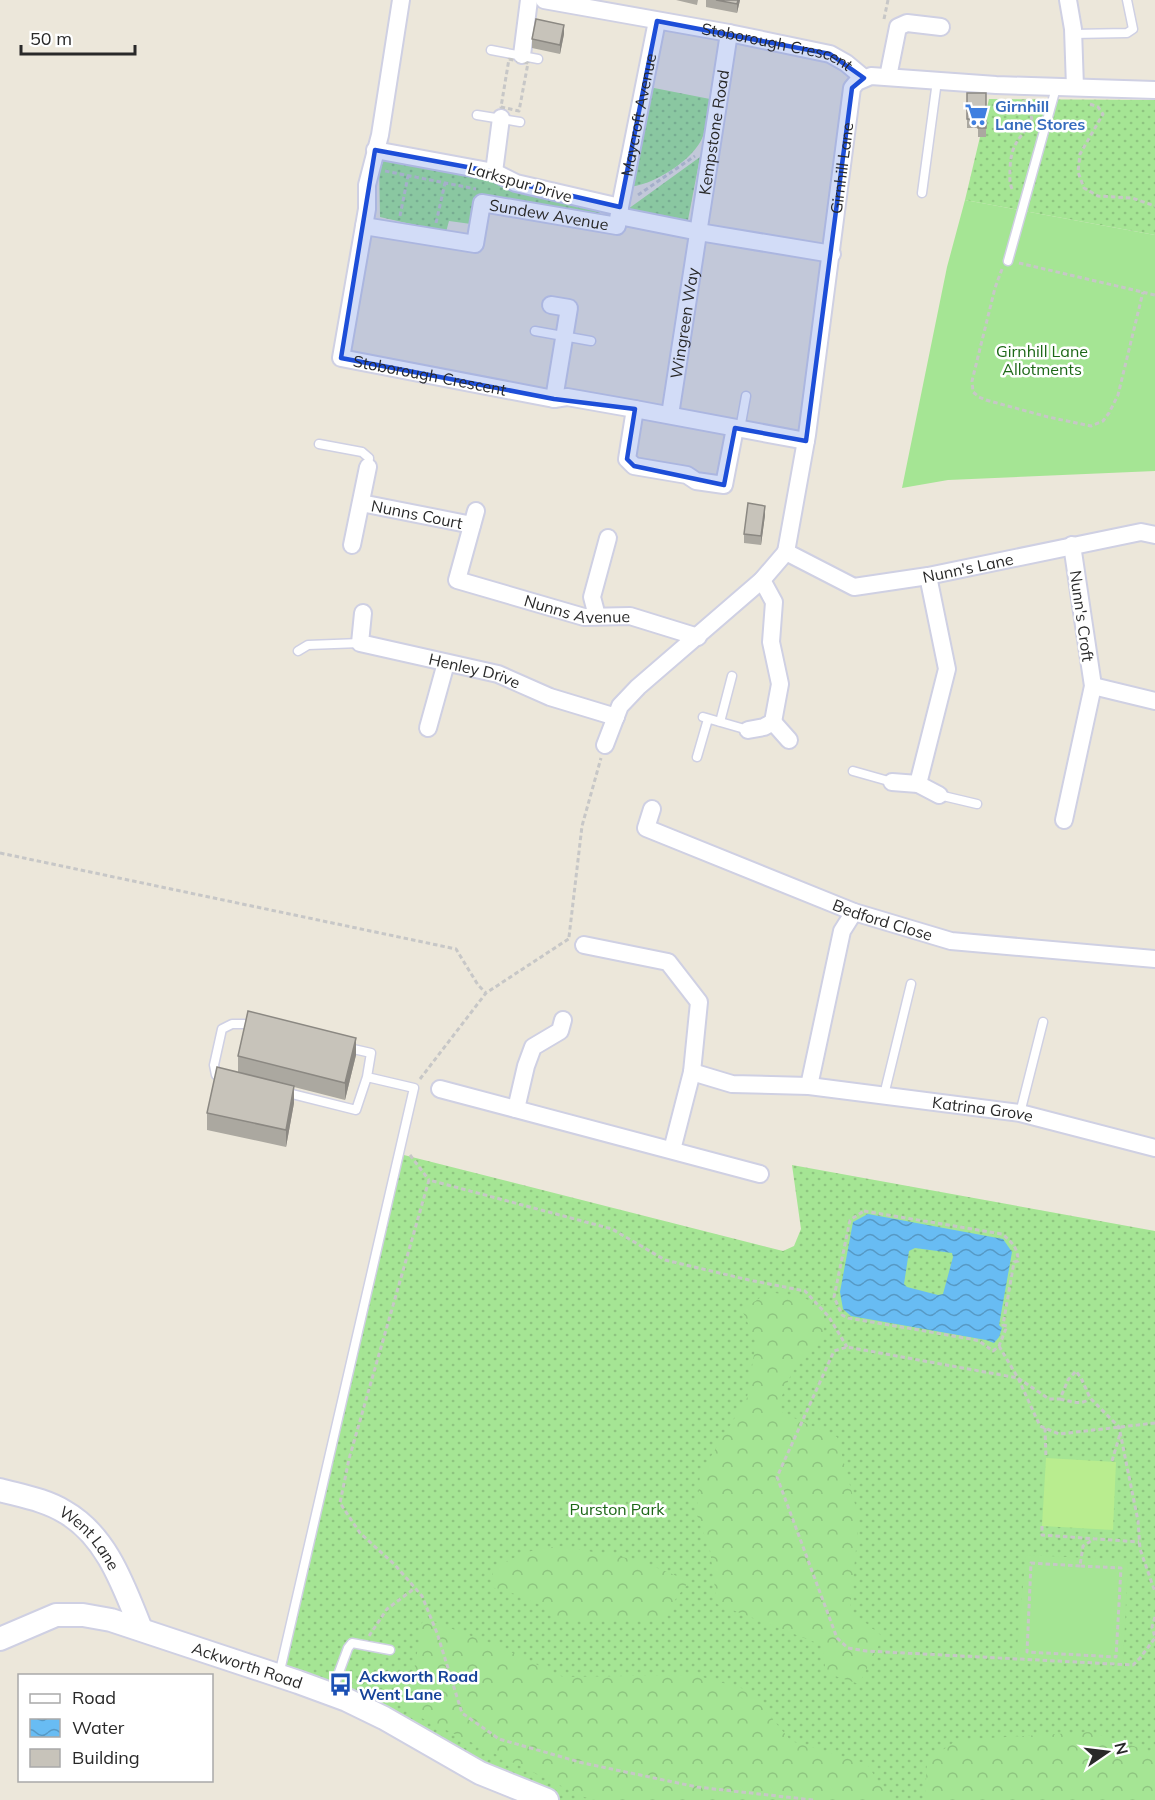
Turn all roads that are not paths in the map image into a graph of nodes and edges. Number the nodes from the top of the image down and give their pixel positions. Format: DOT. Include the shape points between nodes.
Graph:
graph roads {
  1 [pos="401,0"];
  2 [pos="529,0"];
  3 [pos="544,0"];
  4 [pos="1068,0"];
  5 [pos="1127,0"];
  6 [pos="657,21"];
  7 [pos="941,27"];
  8 [pos="729,33"];
  9 [pos="1073,34"];
  10 [pos="491,50"];
  11 [pos="529,59"];
  12 [pos="888,77"];
  13 [pos="864,78"];
  14 [pos="937,81"];
  15 [pos="1082,87"];
  16 [pos="1056,88"];
  17 [pos="1155,90"];
  18 [pos="477,115"];
  19 [pos="501,118"];
  20 [pos="520,122"];
  21 [pos="375,150"];
  22 [pos="494,172"];
  23 [pos="922,193"];
  24 [pos="619,212"];
  25 [pos="364,226"];
  26 [pos="699,232"];
  27 [pos="832,254"];
  28 [pos="1008,261"];
  29 [pos="551,305"];
  30 [pos="535,331"];
  31 [pos="564,336"];
  32 [pos="591,341"];
  33 [pos="746,396"];
  34 [pos="554,399"];
  35 [pos="635,409"];
  36 [pos="670,416"];
  37 [pos="738,428"];
  38 [pos="806,441"];
  39 [pos="319,444"];
  40 [pos="368,467"];
  41 [pos="361,503"];
  42 [pos="1155,535"];
  43 [pos="608,538"];
  44 [pos="352,545"];
  45 [pos="1072,545"];
  46 [pos="786,552"];
  47 [pos="928,576"];
  48 [pos="457,580"];
  49 [pos="762,580"];
  50 [pos="363,613"];
  51 [pos="597,616"];
  52 [pos="698,637"];
  53 [pos="360,643"];
  54 [pos="298,651"];
  55 [pos="446,663"];
  56 [pos="732,676"];
  57 [pos="1093,686"];
  58 [pos="1155,701"];
  59 [pos="616,717"];
  60 [pos="720,722"];
  61 [pos="773,722"];
  62 [pos="428,728"];
  63 [pos="748,730"];
  64 [pos="789,741"];
  65 [pos="605,745"];
  66 [pos="697,757"];
  67 [pos="853,771"];
  68 [pos="892,782"];
  69 [pos="918,784"];
  70 [pos="939,795"];
  71 [pos="977,804"];
  72 [pos="652,809"];
  73 [pos="1064,820"];
  74 [pos="854,912"];
  75 [pos="576,941"];
  76 [pos="1155,959"];
  77 [pos="911,984"];
  78 [pos="563,1020"];
  79 [pos="1043,1022"];
  80 [pos="692,1072"];
  81 [pos="367,1077"];
  82 [pos="809,1086"];
  83 [pos="440,1089"];
  84 [pos="884,1095"];
  85 [pos="516,1109"];
  86 [pos="1020,1113"];
  87 [pos="1155,1148"];
  88 [pos="672,1150"];
  89 [pos="760,1174"];
  90 [pos="0,1490"];
  91 [pos="141,1629"];
  92 [pos="0,1639"];
  93 [pos="390,1650"];
  94 [pos="279,1675"];
  95 [pos="331,1694"];
  96 [pos="547,1800"];
  1 -- 21 [label="street, Stoborough Crescent"];
  2 -- 11 [label="street"];
  3 -- 6 [label="street, Stoborough Crescent"];
  4 -- 9 [label="street"];
  5 -- 9 [label="lane" via="1133,29 1126,33"];
  6 -- 8 [label="street, Stoborough Crescent"];
  6 -- 24 [label="street, Maycroft Avenue"];
  7 -- 12 [label="street" via="907,23 898,27"];
  8 -- 13 [label="street, Stoborough Crescent" via="830,54"];
  8 -- 26 [label="street, Kempstone Road"];
  9 -- 15 [label="street"];
  10 -- 11 [label="lane"];
  12 -- 13 [label="street"];
  12 -- 14 [label="street"];
  13 -- 27 [label="street, Girnhill Lane" via="852,88"];
  14 -- 16 [label="street"];
  14 -- 23 [label="lane"];
  15 -- 16 [label="street"];
  15 -- 17 [label="street"];
  16 -- 28 [label="lane"];
  18 -- 19 [label="lane"];
  19 -- 20 [label="lane"];
  19 -- 22 [label="street"];
  21 -- 22 [label="street, Larkspur Drive"];
  21 -- 25 [label="street, Stoborough Crescent" via="367,184"];
  22 -- 24 [label="street, Larkspur Drive" via="523,185"];
  24 -- 25 [label="street, Sundew Avenue" via="617,226 482,203 475,244"];
  24 -- 26 [label="street, Sundew Avenue"];
  25 -- 34 [label="street, Stoborough Crescent" via="341,358"];
  26 -- 27 [label="street, Sundew Avenue"];
  26 -- 36 [label="street, Wingreen Way"];
  27 -- 38 [label="street, Girnhill Lane"];
  29 -- 31 [label="street" via="569,308"];
  30 -- 31 [label="lane"];
  31 -- 32 [label="lane"];
  31 -- 34 [label="street"];
  33 -- 37 [label="lane"];
  34 -- 35 [label="street, Stoborough Crescent" via="567,397"];
  35 -- 36 [label="street, Stoborough Crescent"];
  35 -- 37 [label="street" via="627,459 634,466 687,475 696,481 724,485"];
  36 -- 37 [label="street, Stoborough Crescent"];
  37 -- 38 [label="street, Stoborough Crescent"];
  38 -- 46 [label="street, Girnhill Lane"];
  39 -- 40 [label="lane" via="362,452 369,458"];
  40 -- 41 [label="street, Nunns Court"];
  41 -- 44 [label="street, Nunns Court"];
  41 -- 48 [label="street, Nunns Court" via="474,518"];
  42 -- 45 [label="street, Nunn's Lane" via="1141,532"];
  43 -- 51 [label="street" via="592,597"];
  45 -- 47 [label="street, Nunn's Lane"];
  45 -- 57 [label="street, Nunn's Croft"];
  46 -- 47 [label="street, Nunn's Lane" via="854,587"];
  46 -- 49 [label="street"];
  47 -- 69 [label="street" via="946,669"];
  48 -- 51 [label="street, Nunns Avenue" via="584,617"];
  49 -- 52 [label="street"];
  49 -- 61 [label="street" via="774,602 771,642 780,684"];
  50 -- 53 [label="street"];
  51 -- 52 [label="street, Nunns Avenue" via="630,616"];
  52 -- 59 [label="street" via="638,687"];
  53 -- 54 [label="lane" via="308,645"];
  53 -- 55 [label="street, Henley Drive"];
  55 -- 59 [label="street, Henley Drive" via="498,674 550,697"];
  55 -- 62 [label="street"];
  56 -- 60 [label="lane"];
  57 -- 58 [label="street"];
  57 -- 73 [label="street, Nunn's Croft"];
  59 -- 65 [label="street"];
  60 -- 63 [label="lane"];
  60 -- 66 [label="lane" via="705,718"];
  61 -- 63 [label="street"];
  61 -- 64 [label="street"];
  67 -- 68 [label="lane"];
  68 -- 69 [label="street"];
  69 -- 70 [label="street"];
  70 -- 71 [label="lane"];
  72 -- 74 [label="street, Bedford Close" via="646,828"];
  74 -- 76 [label="street, Bedford Close" via="951,941"];
  74 -- 82 [label="street" via="842,931"];
  75 -- 80 [label="street" via="668,962 699,1002"];
  77 -- 84 [label="lane"];
  78 -- 85 [label="street" via="560,1031 533,1047"];
  79 -- 86 [label="lane"];
  80 -- 82 [label="street, Katrina Grove" via="732,1084"];
  80 -- 88 [label="street"];
  81 -- 81 [label="lane" via="371,1053 244,1024 222,1029 213,1065 216,1075 356,1110"];
  81 -- 94 [label="lane" via="414,1088"];
  82 -- 84 [label="street, Katrina Grove"];
  83 -- 85 [label="street"];
  84 -- 86 [label="street, Katrina Grove"];
  85 -- 88 [label="street"];
  86 -- 87 [label="street, Katrina Grove"];
  88 -- 89 [label="street"];
  90 -- 91 [label="main road, Went Lane" via="54,1506 88,1530 110,1560"];
  91 -- 92 [label="main road, Ackworth Road" via="84,1615 56,1615"];
  91 -- 94 [label="main road, Ackworth Road"];
  93 -- 95 [label="lane" via="352,1643"];
  94 -- 95 [label="main road, Ackworth Road"];
  95 -- 96 [label="main road, Ackworth Road" via="384,1718 480,1773"];
}
